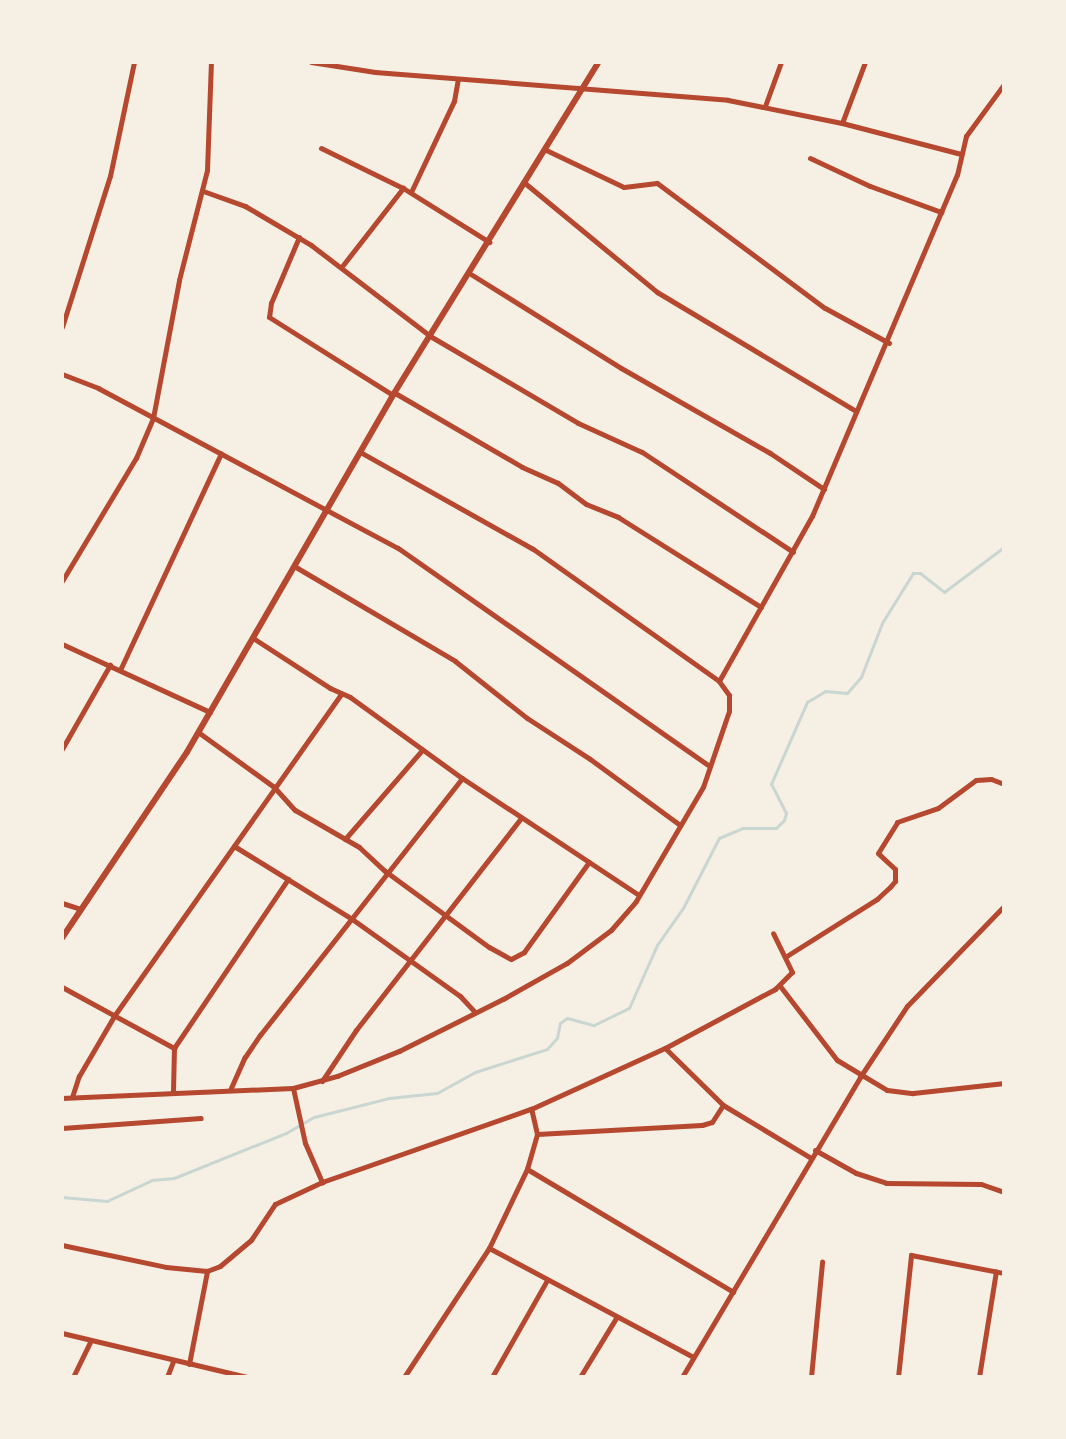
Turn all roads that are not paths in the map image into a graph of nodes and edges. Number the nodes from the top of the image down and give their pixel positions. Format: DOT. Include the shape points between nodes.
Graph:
graph roads {
  1 [pos="134,62"];
  2 [pos="211,62"];
  3 [pos="311,62"];
  4 [pos="599,62"];
  5 [pos="781,62"];
  6 [pos="865,62"];
  7 [pos="458,79"];
  8 [pos="1004,84"];
  9 [pos="582,89"];
  10 [pos="765,106"];
  11 [pos="842,123"];
  12 [pos="321,148"];
  13 [pos="546,150"];
  14 [pos="961,154"];
  15 [pos="810,158"];
  16 [pos="526,184"];
  17 [pos="403,188"];
  18 [pos="203,191"];
  19 [pos="410,192"];
  20 [pos="941,212"];
  21 [pos="299,237"];
  22 [pos="489,242"];
  23 [pos="343,265"];
  24 [pos="469,273"];
  25 [pos="62,327"];
  26 [pos="430,336"];
  27 [pos="889,343"];
  28 [pos="62,374"];
  29 [pos="394,394"];
  30 [pos="856,411"];
  31 [pos="153,418"];
  32 [pos="360,452"];
  33 [pos="221,453"];
  34 [pos="824,489"];
  35 [pos="328,509"];
  36 [pos="793,552"];
  37 [pos="294,566"];
  38 [pos="62,581"];
  39 [pos="761,607"];
  40 [pos="252,637"];
  41 [pos="62,644"];
  42 [pos="110,665"];
  43 [pos="120,670"];
  44 [pos="719,681"];
  45 [pos="341,694"];
  46 [pos="210,712"];
  47 [pos="198,732"];
  48 [pos="62,749"];
  49 [pos="422,750"];
  50 [pos="708,765"];
  51 [pos="462,778"];
  52 [pos="1004,784"];
  53 [pos="276,790"];
  54 [pos="521,818"];
  55 [pos="680,825"];
  56 [pos="345,839"];
  57 [pos="234,846"];
  58 [pos="589,862"];
  59 [pos="385,871"];
  60 [pos="288,879"];
  61 [pos="639,895"];
  62 [pos="62,903"];
  63 [pos="1004,906"];
  64 [pos="81,909"];
  65 [pos="446,915"];
  66 [pos="352,919"];
  67 [pos="773,933"];
  68 [pos="62,938"];
  69 [pos="785,957"];
  70 [pos="410,963"];
  71 [pos="780,986"];
  72 [pos="62,987"];
  73 [pos="475,1012"];
  74 [pos="114,1016"];
  75 [pos="174,1048"];
  76 [pos="665,1048"];
  77 [pos="860,1077"];
  78 [pos="322,1081"];
  79 [pos="1004,1083"];
  80 [pos="293,1088"];
  81 [pos="230,1090"];
  82 [pos="173,1091"];
  83 [pos="72,1097"];
  84 [pos="62,1098"];
  85 [pos="723,1105"];
  86 [pos="531,1109"];
  87 [pos="201,1118"];
  88 [pos="62,1128"];
  89 [pos="537,1134"];
  90 [pos="815,1150"];
  91 [pos="811,1158"];
  92 [pos="527,1169"];
  93 [pos="322,1182"];
  94 [pos="1004,1192"];
  95 [pos="62,1245"];
  96 [pos="489,1248"];
  97 [pos="822,1262"];
  98 [pos="207,1271"];
  99 [pos="996,1271"];
  100 [pos="1004,1273"];
  101 [pos="547,1280"];
  102 [pos="733,1292"];
  103 [pos="616,1318"];
  104 [pos="62,1333"];
  105 [pos="90,1342"];
  106 [pos="693,1357"];
  107 [pos="173,1361"];
  108 [pos="189,1364"];
  109 [pos="73,1377"];
  110 [pos="167,1377"];
  111 [pos="247,1377"];
  112 [pos="404,1377"];
  113 [pos="492,1377"];
  114 [pos="580,1377"];
  115 [pos="682,1377"];
  116 [pos="811,1377"];
  117 [pos="898,1377"];
  118 [pos="979,1377"];
  1 -- 25 [label="street" via="110,176"];
  2 -- 18 [label="street"];
  3 -- 7 [label="street"];
  4 -- 9 [label="street"];
  5 -- 10 [label="street"];
  6 -- 11 [label="street"];
  7 -- 9 [label="street"];
  7 -- 19 [label="street" via="454,101"];
  8 -- 14 [label="street" via="966,136"];
  9 -- 10 [label="street"];
  9 -- 13 [label="street"];
  10 -- 11 [label="street"];
  11 -- 14 [label="street"];
  12 -- 17 [label="street"];
  13 -- 16 [label="street"];
  13 -- 27 [label="street" via="624,187 657,183 825,308"];
  14 -- 20 [label="street"];
  15 -- 20 [label="street"];
  16 -- 22 [label="street"];
  16 -- 30 [label="street" via="657,292"];
  17 -- 19 [label="street"];
  17 -- 23 [label="street"];
  18 -- 21 [label="street" via="245,206"];
  18 -- 31 [label="street" via="181,271"];
  19 -- 22 [label="street"];
  20 -- 27 [label="street"];
  21 -- 23 [label="street"];
  21 -- 29 [label="street" via="269,317"];
  22 -- 24 [label="street"];
  23 -- 26 [label="street"];
  24 -- 26 [label="street"];
  24 -- 34 [label="street"];
  26 -- 29 [label="street"];
  26 -- 36 [label="street" via="578,423 642,452"];
  27 -- 30 [label="street"];
  28 -- 31 [label="street"];
  29 -- 32 [label="street"];
  29 -- 39 [label="street" via="558,483 586,504 618,517"];
  30 -- 34 [label="street"];
  31 -- 33 [label="street"];
  31 -- 38 [label="street" via="136,458"];
  32 -- 35 [label="street"];
  32 -- 44 [label="street" via="533,549"];
  33 -- 35 [label="street"];
  33 -- 43 [label="street"];
  34 -- 36 [label="street"];
  35 -- 37 [label="street"];
  35 -- 50 [label="street" via="460,588"];
  36 -- 39 [label="street"];
  37 -- 40 [label="street"];
  37 -- 55 [label="street" via="461,664 527,718"];
  39 -- 44 [label="street"];
  40 -- 45 [label="street"];
  40 -- 46 [label="street"];
  41 -- 42 [label="street"];
  42 -- 43 [label="street"];
  42 -- 48 [label="street"];
  43 -- 46 [label="street"];
  44 -- 50 [label="street" via="729,695 729,711"];
  45 -- 49 [label="street"];
  45 -- 53 [label="street"];
  46 -- 47 [label="street"];
  47 -- 53 [label="street"];
  47 -- 64 [label="street"];
  49 -- 51 [label="street"];
  49 -- 56 [label="street"];
  50 -- 55 [label="street" via="703,787"];
  51 -- 54 [label="street"];
  51 -- 59 [label="street"];
  52 -- 69 [label="street" via="976,780 938,808 897,822 878,853 895,869 895,881 877,899"];
  53 -- 56 [label="street" via="295,810"];
  53 -- 57 [label="street"];
  54 -- 58 [label="street"];
  54 -- 65 [label="street"];
  55 -- 61 [label="street"];
  56 -- 59 [label="street"];
  57 -- 60 [label="street"];
  57 -- 74 [label="street"];
  58 -- 61 [label="street"];
  58 -- 65 [label="street" via="515,959"];
  59 -- 65 [label="street"];
  59 -- 66 [label="street"];
  60 -- 66 [label="street"];
  60 -- 75 [label="street"];
  61 -- 73 [label="street" via="593,945"];
  62 -- 64 [label="street"];
  63 -- 77 [label="street" via="922,987"];
  64 -- 68 [label="street"];
  65 -- 70 [label="street"];
  66 -- 70 [label="street"];
  66 -- 81 [label="street" via="251,1047"];
  67 -- 69 [label="street"];
  69 -- 71 [label="street" via="792,972"];
  70 -- 73 [label="street"];
  70 -- 78 [label="street"];
  71 -- 76 [label="street"];
  71 -- 77 [label="street" via="831,1053"];
  72 -- 74 [label="street"];
  73 -- 78 [label="street" via="399,1051"];
  74 -- 75 [label="street"];
  74 -- 83 [label="street"];
  75 -- 82 [label="street"];
  76 -- 85 [label="street"];
  76 -- 86 [label="street"];
  77 -- 79 [label="street" via="900,1093"];
  77 -- 90 [label="street"];
  78 -- 80 [label="street"];
  80 -- 81 [label="street"];
  80 -- 93 [label="street"];
  81 -- 82 [label="street"];
  82 -- 83 [label="street"];
  83 -- 84 [label="street"];
  85 -- 89 [label="street" via="712,1122 702,1125"];
  85 -- 91 [label="street"];
  86 -- 89 [label="street"];
  86 -- 93 [label="street"];
  87 -- 88 [label="street"];
  89 -- 92 [label="street"];
  90 -- 91 [label="street"];
  90 -- 94 [label="street" via="886,1183 981,1184"];
  91 -- 102 [label="street"];
  92 -- 96 [label="street"];
  92 -- 102 [label="street"];
  93 -- 98 [label="street" via="270,1208 242,1249"];
  95 -- 98 [label="street"];
  96 -- 101 [label="street"];
  96 -- 112 [label="street"];
  97 -- 116 [label="street"];
  98 -- 108 [label="street"];
  99 -- 100 [label="street"];
  99 -- 117 [label="street" via="911,1255"];
  99 -- 118 [label="street"];
  101 -- 103 [label="street"];
  101 -- 113 [label="street"];
  102 -- 106 [label="street"];
  103 -- 106 [label="street"];
  103 -- 114 [label="street"];
  104 -- 105 [label="street"];
  105 -- 107 [label="street"];
  105 -- 109 [label="street"];
  106 -- 115 [label="street"];
  107 -- 108 [label="street"];
  107 -- 110 [label="street"];
  108 -- 111 [label="street"];
}
